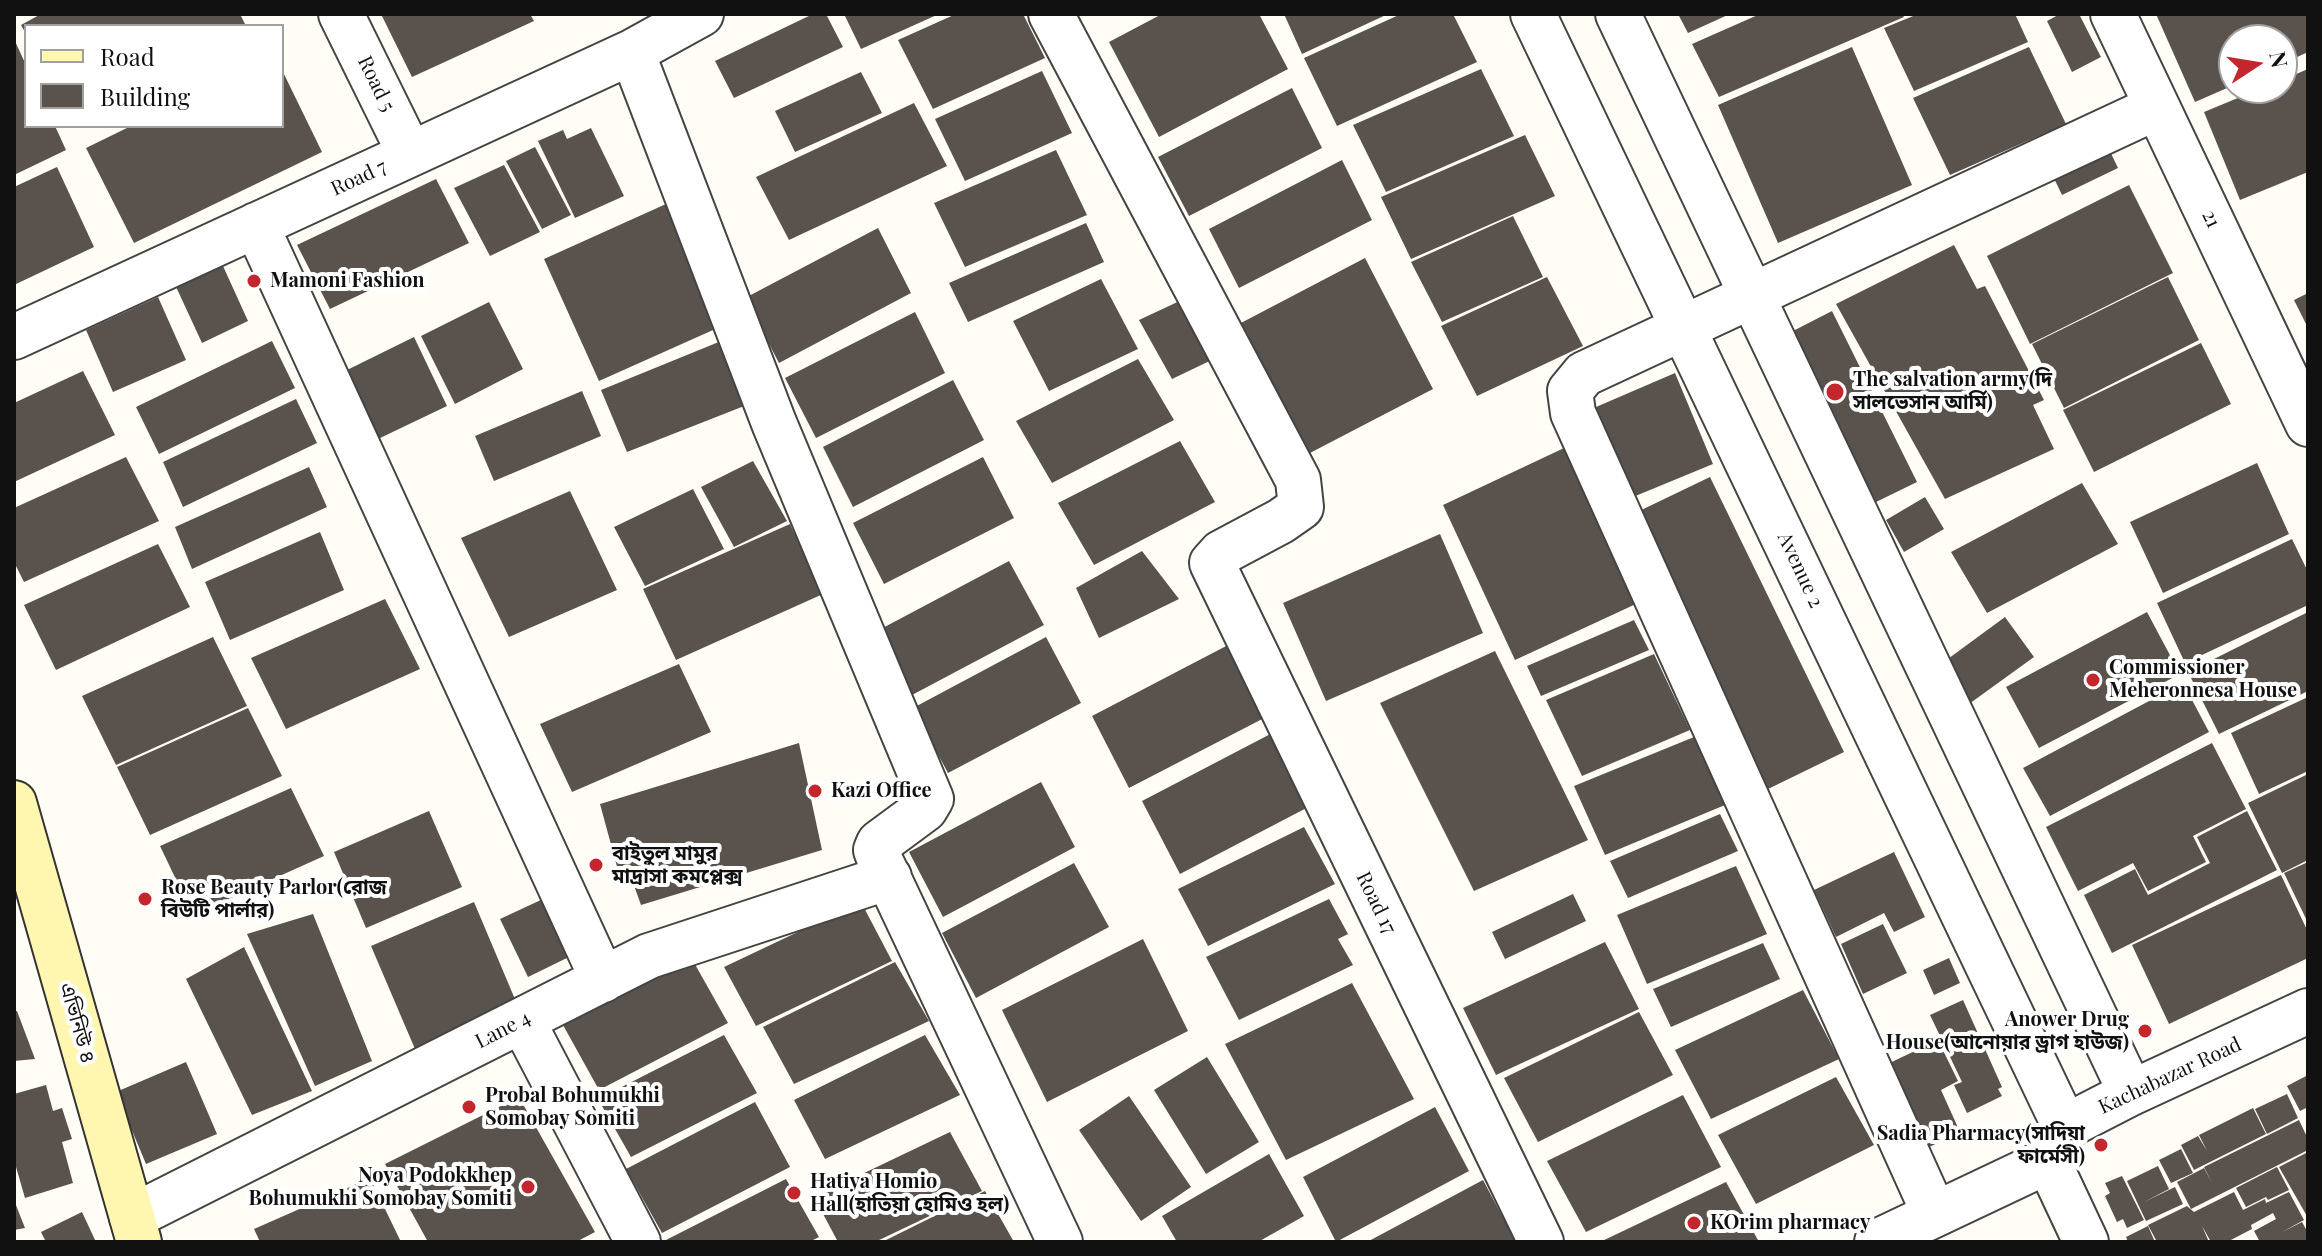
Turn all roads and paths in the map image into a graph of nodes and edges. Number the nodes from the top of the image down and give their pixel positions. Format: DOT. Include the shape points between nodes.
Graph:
graph roads {
  1 [pos="341,14"];
  2 [pos="701,14"];
  3 [pos="1051,14"];
  4 [pos="1533,14"];
  5 [pos="1618,14"];
  6 [pos="2113,14"];
  7 [pos="632,52"];
  8 [pos="2157,107"];
  9 [pos="410,154"];
  10 [pos="256,225"];
  11 [pos="1752,295"];
  12 [pos="1684,327"];
  13 [pos="14,337"];
  14 [pos="2308,424"];
  15 [pos="14,803"];
  16 [pos="889,877"];
  17 [pos="603,980"];
  18 [pos="2308,1011"];
  19 [pos="522,1020"];
  20 [pos="2131,1093"];
  21 [pos="2056,1144"];
  22 [pos="1934,1213"];
  23 [pos="136,1229"];
  24 [pos="638,1242"];
  25 [pos="1060,1242"];
  26 [pos="1541,1242"];
  27 [pos="1877,1242"];
  28 [pos="2086,1242"];
  1 -- 9 [label="street, Road 5"];
  2 -- 7 [label="street, Road 7"];
  3 -- 26 [label="street, Road 17" via="1298,480 1301,507 1212,563"];
  4 -- 12 [label="street, Avenue 2"];
  5 -- 11 [label="street"];
  6 -- 8 [label="street, 21"];
  7 -- 9 [label="street, Road 7"];
  7 -- 16 [label="street" via="774,423 931,799 879,843 876,850"];
  8 -- 11 [label="street"];
  8 -- 14 [label="street, 21"];
  9 -- 10 [label="street, Road 7"];
  10 -- 13 [label="street, Road 7"];
  10 -- 17 [label="street"];
  11 -- 12 [label="street"];
  11 -- 20 [label="street"];
  12 -- 21 [label="street, Avenue 2"];
  12 -- 22 [label="street" via="1584,374 1570,391 1573,413"];
  15 -- 23 [label="street, এভিনিউ ৪"];
  16 -- 17 [label="street, Lane 4" via="649,956"];
  16 -- 25 [label="street"];
  17 -- 19 [label="street, Lane 4"];
  18 -- 20 [label="street, Kachabazar Road"];
  19 -- 23 [label="street, Lane 4"];
  19 -- 24 [label="street"];
  20 -- 21 [label="street, Kachabazar Road"];
  21 -- 22 [label="street, Kachabazar Road"];
  21 -- 28 [label="street, Avenue 2"];
  22 -- 27 [label="street, Kachabazar Road"];
}
